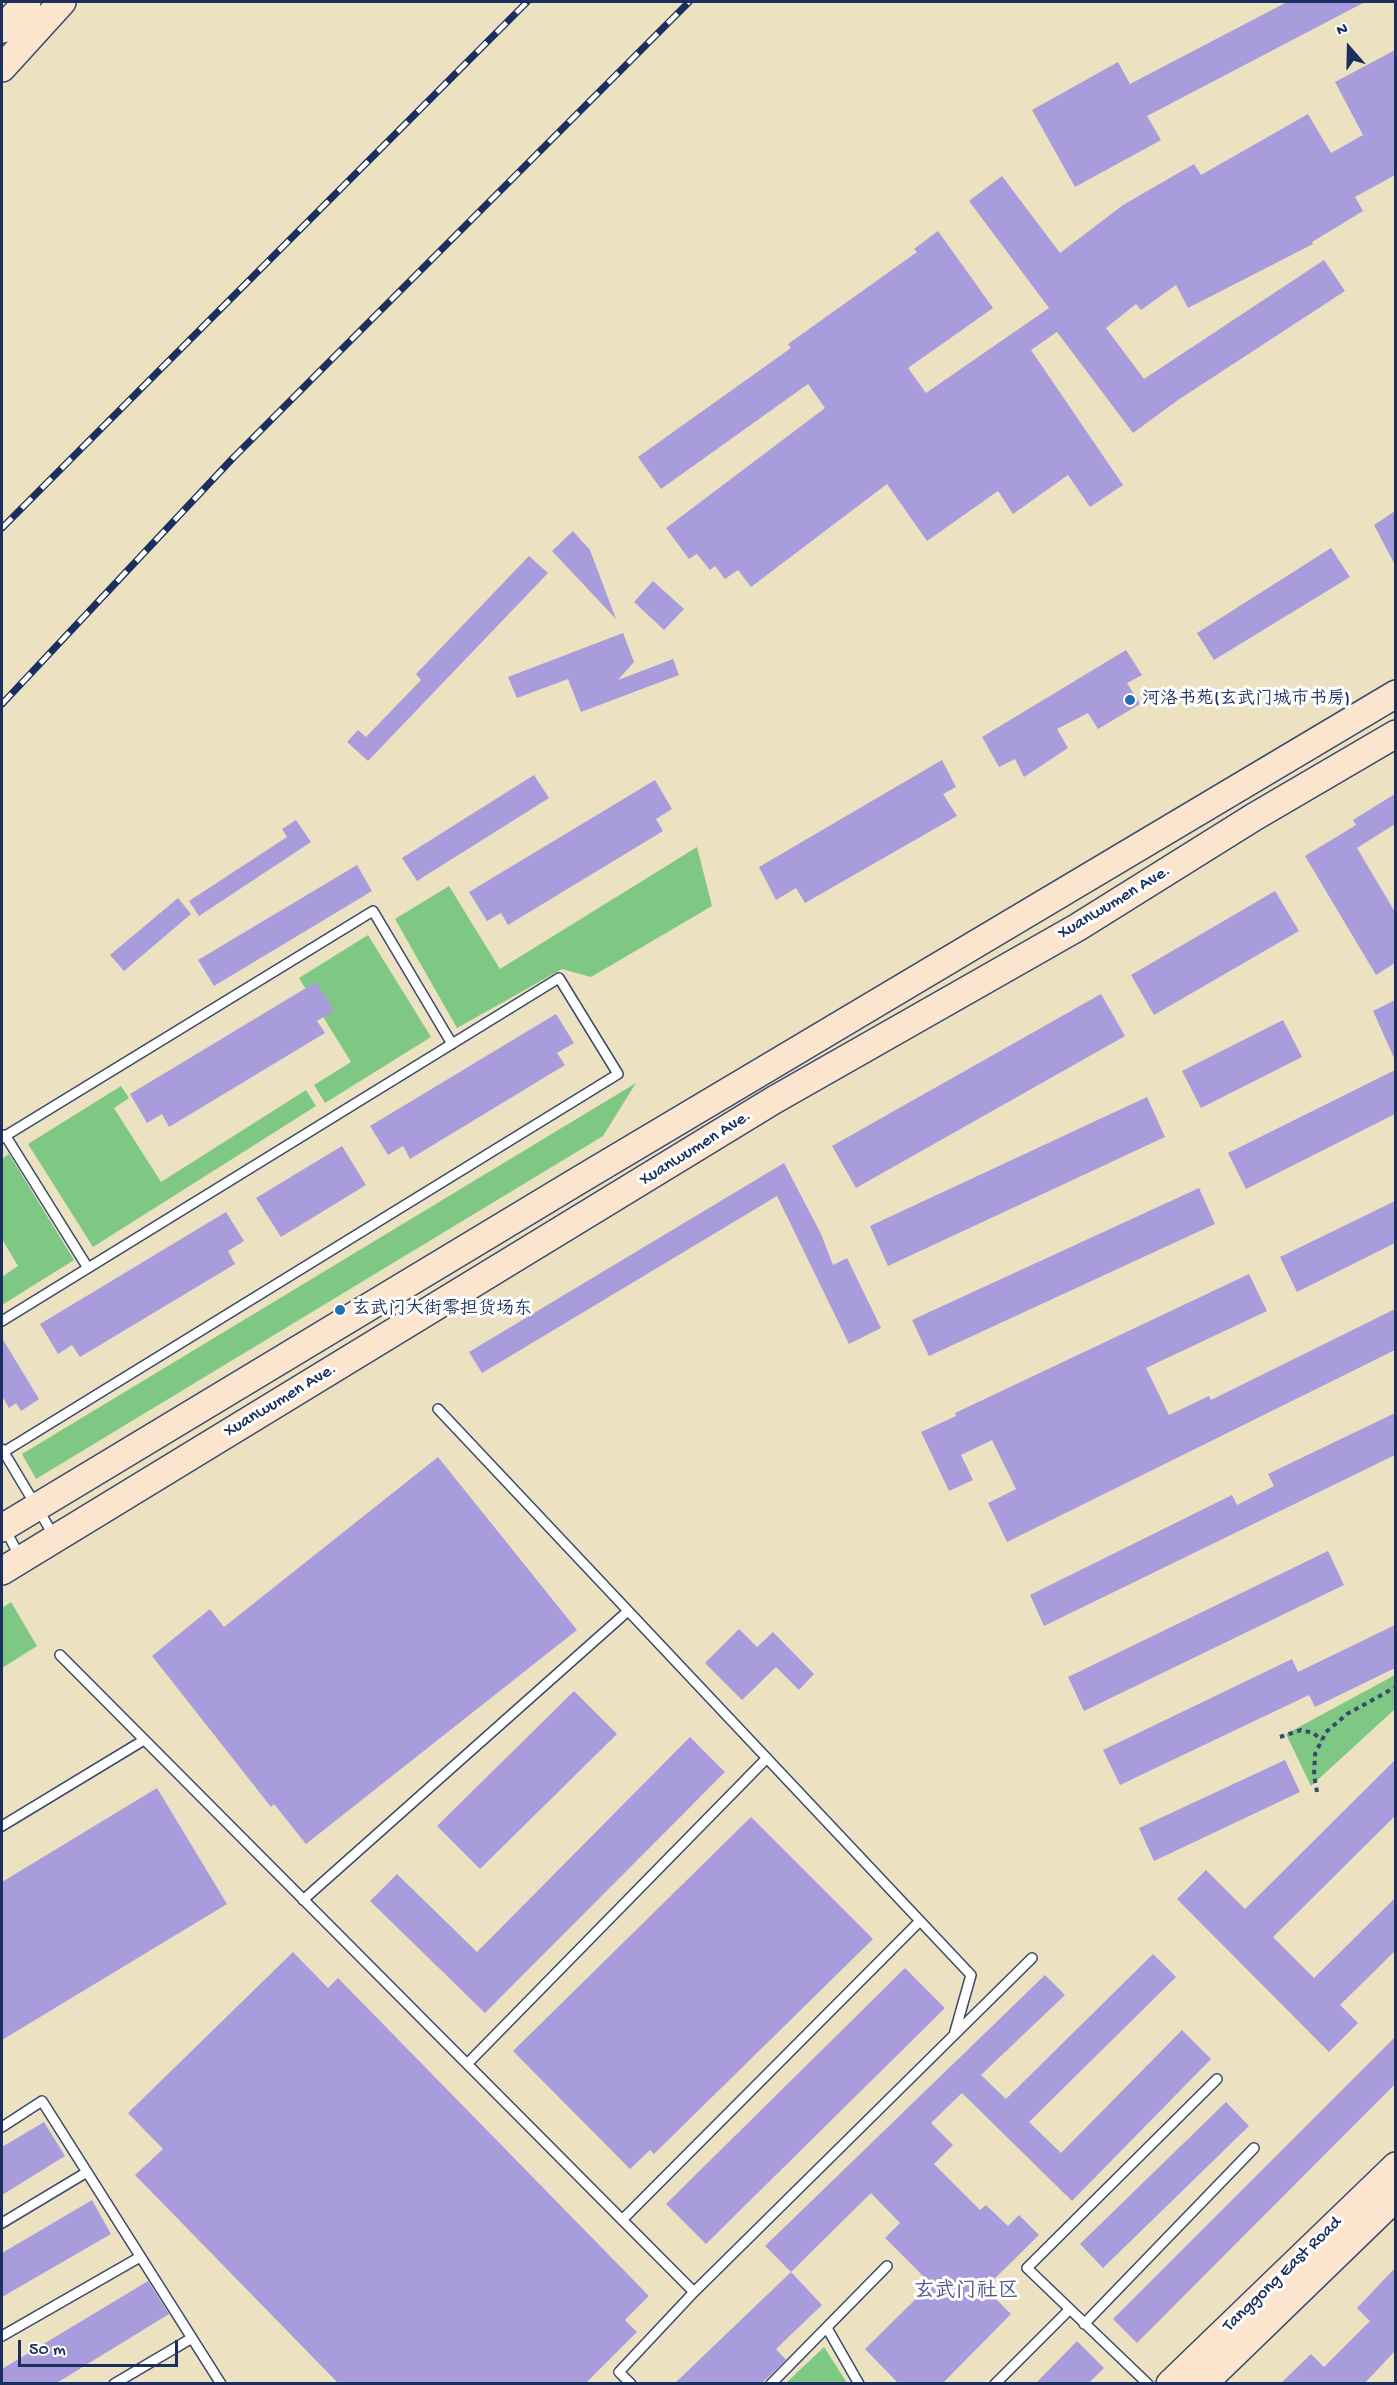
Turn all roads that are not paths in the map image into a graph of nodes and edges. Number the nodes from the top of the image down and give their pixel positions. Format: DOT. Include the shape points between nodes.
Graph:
graph roads {
  1 [pos="27,2"];
  2 [pos="62,2"];
  3 [pos="2,29"];
  4 [pos="2,68"];
  5 [pos="1395,694"];
  6 [pos="1395,734"];
  7 [pos="452,1044"];
  8 [pos="3,1136"];
  9 [pos="88,1268"];
  10 [pos="2,1321"];
  11 [pos="438,1409"];
  12 [pos="2,1451"];
  13 [pos="36,1508"];
  14 [pos="2,1526"];
  15 [pos="55,1538"];
  16 [pos="11,1565"];
  17 [pos="628,1611"];
  18 [pos="60,1655"];
  19 [pos="144,1740"];
  20 [pos="767,1758"];
  21 [pos="2,1826"];
  22 [pos="303,1900"];
  23 [pos="920,1921"];
  24 [pos="1032,1958"];
  25 [pos="954,2035"];
  26 [pos="467,2064"];
  27 [pos="1217,2079"];
  28 [pos="2,2127"];
  29 [pos="1254,2148"];
  30 [pos="1395,2166"];
  31 [pos="87,2172"];
  32 [pos="1395,2197"];
  33 [pos="622,2220"];
  34 [pos="2,2223"];
  35 [pos="140,2257"];
  36 [pos="887,2266"];
  37 [pos="694,2292"];
  38 [pos="1070,2310"];
  39 [pos="1084,2324"];
  40 [pos="827,2328"];
  41 [pos="2,2336"];
  42 [pos="192,2338"];
  43 [pos="114,2384"];
  44 [pos="221,2384"];
  45 [pos="631,2384"];
  46 [pos="771,2384"];
  47 [pos="859,2384"];
  48 [pos="995,2384"];
  49 [pos="1148,2384"];
  50 [pos="1170,2384"];
  51 [pos="1203,2384"];
  1 -- 3 [label="main road"];
  2 -- 4 [label="main road"];
  5 -- 13 [label="main road, Xuanwumen Ave."];
  6 -- 15 [label="main road, Xuanwumen Ave." via="1078,927 774,1100"];
  7 -- 8 [label="lane" via="373,911"];
  7 -- 9 [label="lane"];
  7 -- 12 [label="lane" via="559,978 618,1074"];
  8 -- 9 [label="lane"];
  9 -- 10 [label="lane"];
  11 -- 17 [label="lane"];
  12 -- 13 [label="lane"];
  13 -- 14 [label="main road, Xuanwumen Ave."];
  13 -- 15 [label="lane"];
  14 -- 16 [label="lane"];
  15 -- 16 [label="main road, Xuanwumen Ave."];
  17 -- 20 [label="lane"];
  17 -- 22 [label="lane"];
  18 -- 19 [label="lane"];
  19 -- 21 [label="lane"];
  19 -- 22 [label="lane"];
  20 -- 23 [label="lane"];
  20 -- 26 [label="lane"];
  22 -- 26 [label="lane"];
  23 -- 25 [label="lane" via="971,1975"];
  23 -- 33 [label="lane"];
  24 -- 25 [label="lane"];
  25 -- 37 [label="lane"];
  26 -- 33 [label="lane"];
  27 -- 38 [label="lane" via="1027,2268"];
  28 -- 31 [label="lane" via="42,2101"];
  29 -- 39 [label="lane"];
  30 -- 50 [label="main road, Tanggong East Road"];
  31 -- 34 [label="lane"];
  31 -- 35 [label="lane"];
  32 -- 51 [label="main road, Tanggong East Road"];
  33 -- 37 [label="lane"];
  35 -- 41 [label="lane"];
  35 -- 42 [label="lane"];
  36 -- 40 [label="lane"];
  37 -- 45 [label="lane" via="619,2372"];
  38 -- 39 [label="lane"];
  38 -- 48 [label="lane"];
  39 -- 49 [label="lane"];
  40 -- 46 [label="lane"];
  40 -- 47 [label="lane"];
  42 -- 43 [label="lane"];
  42 -- 44 [label="lane"];
}
